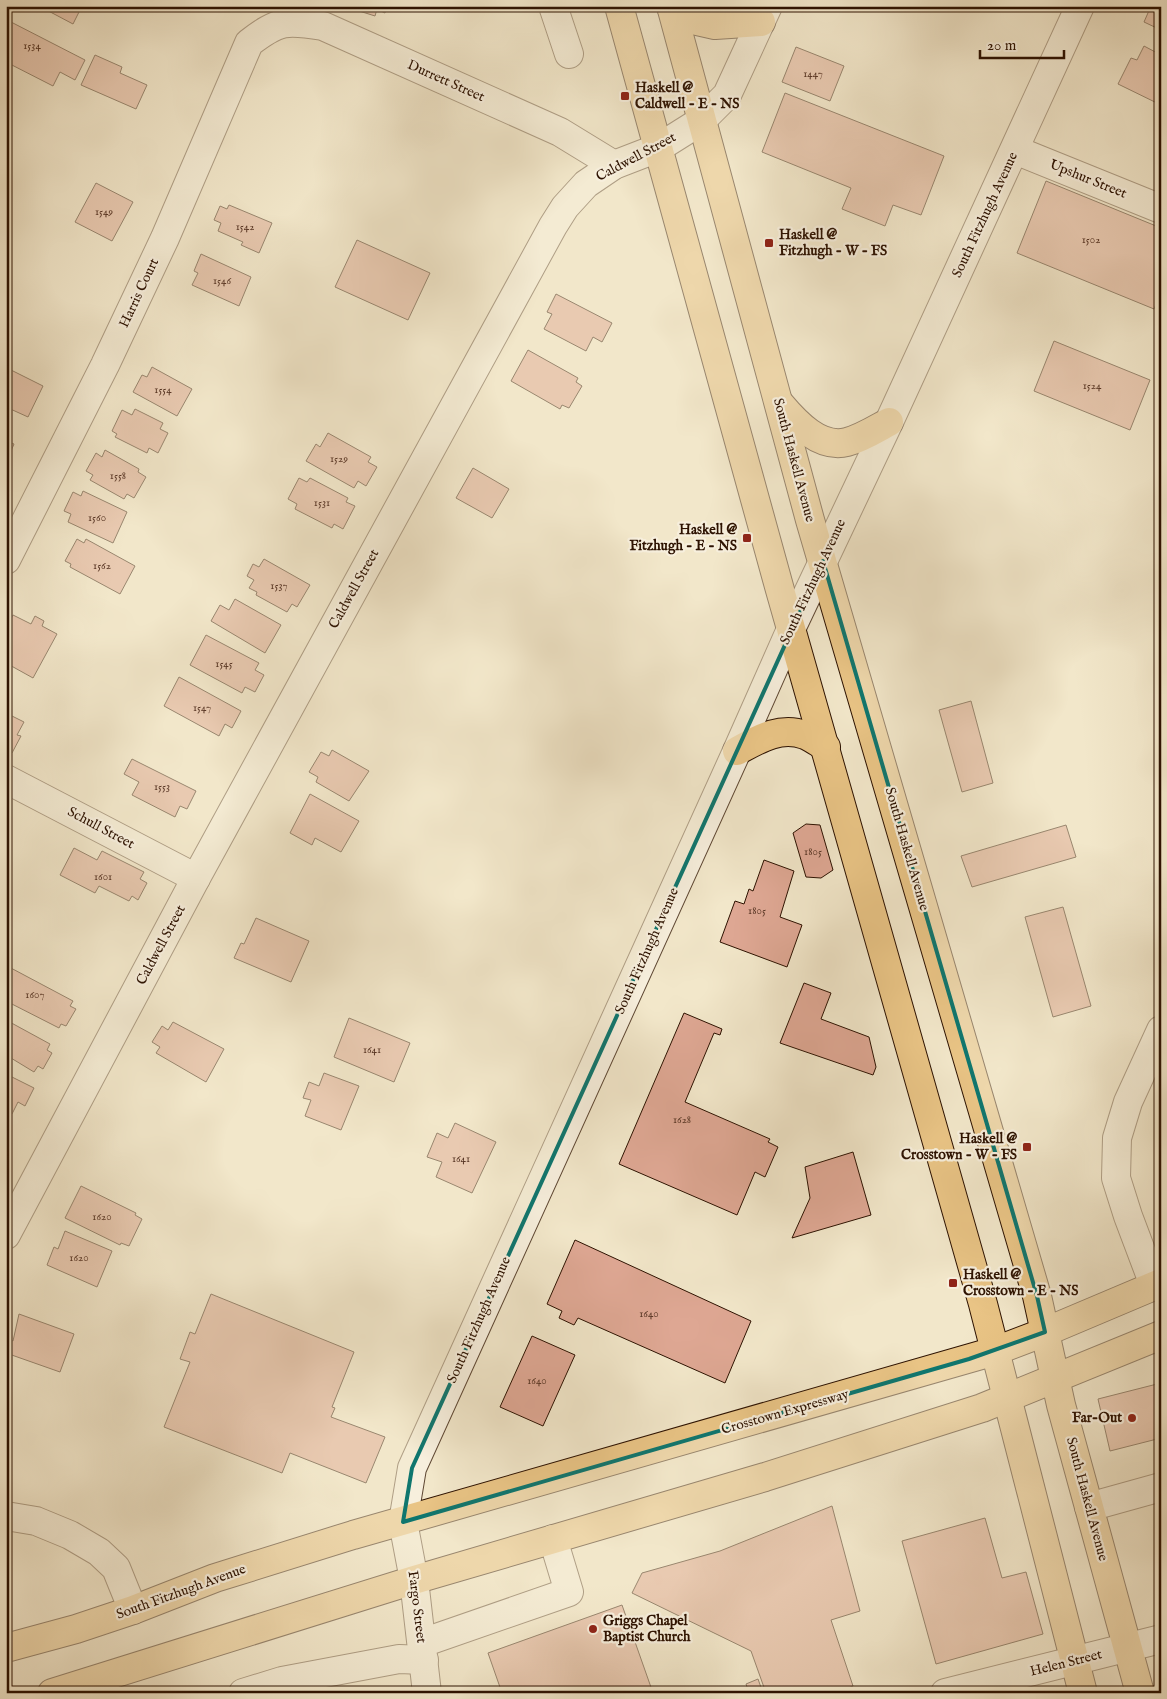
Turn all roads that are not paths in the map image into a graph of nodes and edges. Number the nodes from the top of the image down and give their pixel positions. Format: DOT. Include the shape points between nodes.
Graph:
graph roads {
  1 [pos="553,6"];
  2 [pos="619,6"];
  3 [pos="1080,6"];
  4 [pos="671,7"];
  5 [pos="764,14"];
  6 [pos="270,28"];
  7 [pos="569,54"];
  8 [pos="701,121"];
  9 [pos="658,148"];
  10 [pos="1015,150"];
  11 [pos="614,165"];
  12 [pos="1161,208"];
  13 [pos="778,402"];
  14 [pos="889,422"];
  15 [pos="6,560"];
  16 [pos="823,561"];
  17 [pos="791,629"];
  18 [pos="826,748"];
  19 [pos="737,751"];
  20 [pos="6,779"];
  21 [pos="196,878"];
  22 [pos="1161,1030"];
  23 [pos="6,1235"];
  24 [pos="1158,1284"];
  25 [pos="1045,1332"];
  26 [pos="1161,1335"];
  27 [pos="995,1351"];
  28 [pos="1056,1378"];
  29 [pos="1006,1398"];
  30 [pos="1161,1487"];
  31 [pos="1089,1507"];
  32 [pos="6,1516"];
  33 [pos="403,1522"];
  34 [pos="553,1539"];
  35 [pos="414,1580"];
  36 [pos="133,1610"];
  37 [pos="1161,1639"];
  38 [pos="1128,1647"];
  39 [pos="6,1648"];
  40 [pos="423,1651"];
  41 [pos="1075,1660"];
  42 [pos="52,1693"];
  43 [pos="244,1693"];
  44 [pos="427,1693"];
  45 [pos="945,1693"];
  46 [pos="1084,1693"];
  47 [pos="1140,1693"];
  1 -- 7 [label="street"];
  2 -- 9 [label="main road"];
  3 -- 10 [label="street, South Fitzhugh Avenue"];
  4 -- 5 [label="main road" via="693,20 715,26"];
  4 -- 8 [label="main road, South Haskell Avenue"];
  5 -- 8 [label="street, Caldwell Street" via="727,94"];
  6 -- 11 [label="street, Durrett Street" via="294,21 323,26 560,132"];
  6 -- 15 [label="street, Harris Court" via="249,43 165,238"];
  8 -- 9 [label="street, Caldwell Street"];
  8 -- 13 [label="main road, South Haskell Avenue"];
  9 -- 11 [label="street, Caldwell Street"];
  9 -- 17 [label="main road"];
  10 -- 12 [label="street, Upshur Street"];
  10 -- 14 [label="street, South Fitzhugh Avenue"];
  11 -- 21 [label="street, Caldwell Street" via="586,184 553,226"];
  13 -- 14 [label="main road" via="808,432 829,442 846,443"];
  13 -- 16 [label="main road, South Haskell Avenue"];
  14 -- 16 [label="street, South Fitzhugh Avenue"];
  16 -- 17 [label="street, South Fitzhugh Avenue"];
  16 -- 25 [label="main road, South Haskell Avenue"];
  17 -- 18 [label="main road"];
  17 -- 19 [label="street, South Fitzhugh Avenue"];
  18 -- 19 [label="main road" via="806,735 791,732 775,733"];
  18 -- 27 [label="main road"];
  19 -- 33 [label="street, South Fitzhugh Avenue" via="412,1468"];
  20 -- 21 [label="street, Schull Street"];
  21 -- 23 [label="street, Caldwell Street"];
  22 -- 24 [label="street" via="1128,1102 1116,1138 1116,1178 1128,1216"];
  24 -- 25 [label="main road, Crosstown Expressway"];
  25 -- 27 [label="main road, Crosstown Expressway"];
  25 -- 28 [label="main road, South Haskell Avenue"];
  26 -- 28 [label="main road"];
  27 -- 29 [label="main road"];
  27 -- 33 [label="main road, Crosstown Expressway"];
  28 -- 29 [label="main road"];
  28 -- 31 [label="main road, South Haskell Avenue"];
  29 -- 34 [label="main road" via="765,1477"];
  29 -- 41 [label="main road"];
  30 -- 31 [label="street"];
  31 -- 38 [label="main road, South Haskell Avenue"];
  32 -- 36 [label="street" via="36,1520 99,1552 116,1568"];
  33 -- 35 [label="street, Fargo Street"];
  33 -- 36 [label="main road, South Fitzhugh Avenue" via="215,1578"];
  34 -- 35 [label="main road"];
  34 -- 40 [label="street" via="570,1592"];
  35 -- 40 [label="street, Fargo Street"];
  35 -- 42 [label="main road"];
  36 -- 39 [label="main road, South Fitzhugh Avenue"];
  37 -- 38 [label="street, Helen Street"];
  38 -- 41 [label="street, Helen Street"];
  38 -- 47 [label="main road, South Haskell Avenue"];
  40 -- 43 [label="street" via="398,1659 282,1681"];
  40 -- 44 [label="street, Fargo Street"];
  41 -- 45 [label="street, Helen Street"];
  41 -- 46 [label="main road"];
}
